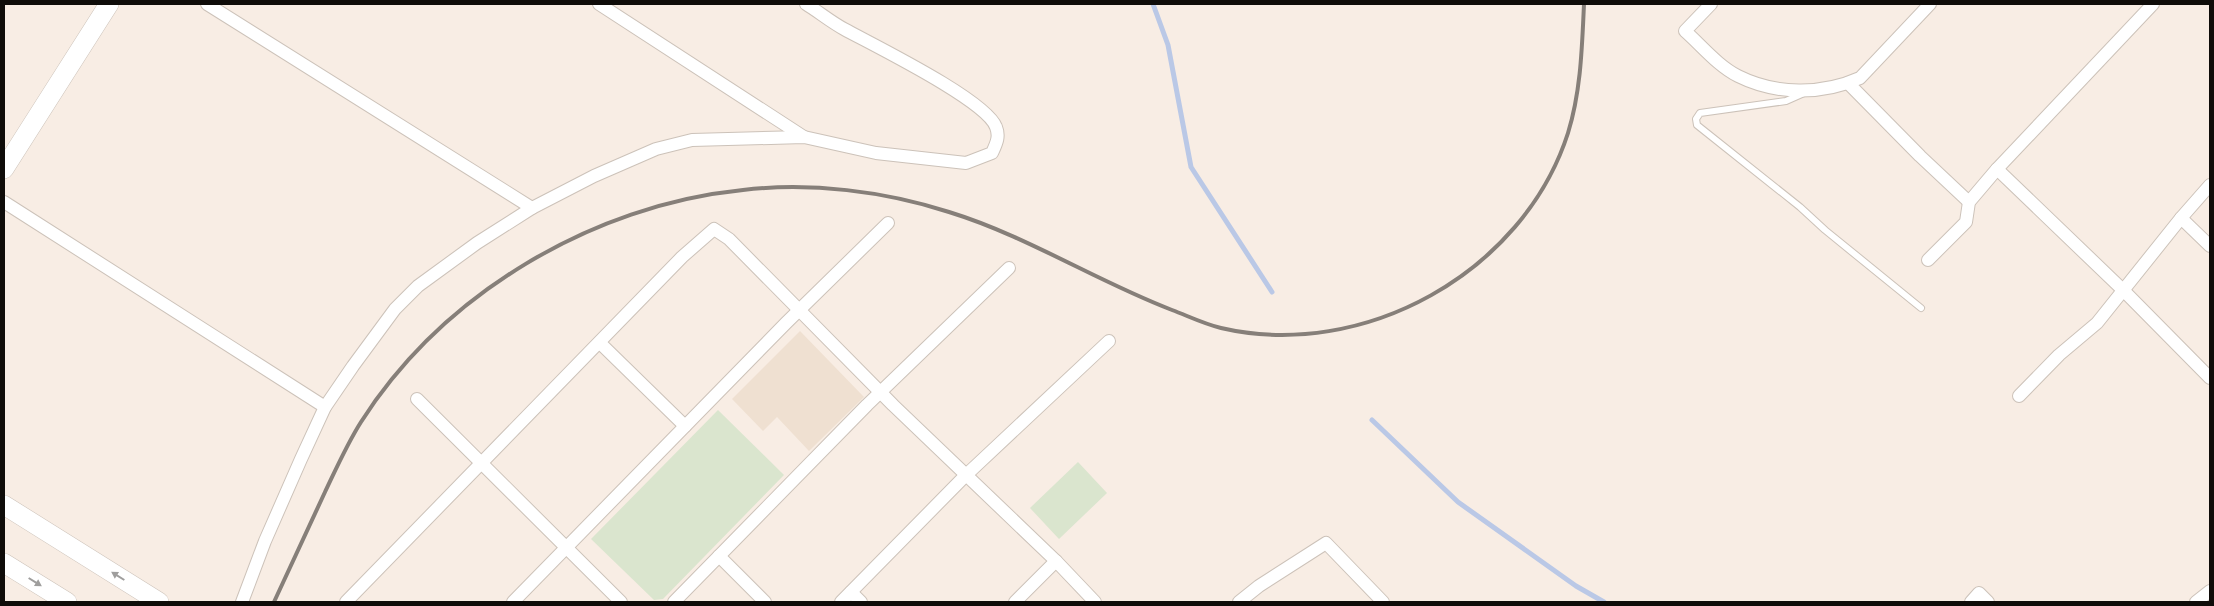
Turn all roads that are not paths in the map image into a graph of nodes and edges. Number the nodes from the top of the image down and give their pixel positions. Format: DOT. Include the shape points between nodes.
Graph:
graph roads {
  1 [pos="109,4"];
  2 [pos="207,4"];
  3 [pos="600,4"];
  4 [pos="806,4"];
  5 [pos="1711,4"];
  6 [pos="1930,4"];
  7 [pos="2152,4"];
  8 [pos="1848,83"];
  9 [pos="1809,91"];
  10 [pos="804,137"];
  11 [pos="4,168"];
  12 [pos="1997,169"];
  13 [pos="2210,185"];
  14 [pos="4,202"];
  15 [pos="1969,202"];
  16 [pos="532,208"];
  17 [pos="2180,218"];
  18 [pos="888,223"];
  19 [pos="2210,246"];
  20 [pos="1928,260"];
  21 [pos="1009,268"];
  22 [pos="2124,291"];
  23 [pos="1921,308"];
  24 [pos="799,309"];
  25 [pos="1109,341"];
  26 [pos="600,343"];
  27 [pos="2210,378"];
  28 [pos="880,392"];
  29 [pos="2019,396"];
  30 [pos="417,399"];
  31 [pos="325,407"];
  32 [pos="685,426"];
  33 [pos="482,464"];
  34 [pos="965,476"];
  35 [pos="4,505"];
  36 [pos="568,548"];
  37 [pos="719,556"];
  38 [pos="1056,561"];
  39 [pos="4,563"];
  40 [pos="2210,591"];
  41 [pos="851,592"];
  42 [pos="67,602"];
  43 [pos="159,602"];
  44 [pos="242,602"];
  45 [pos="346,602"];
  46 [pos="513,602"];
  47 [pos="622,602"];
  48 [pos="674,602"];
  49 [pos="765,602"];
  50 [pos="840,602"];
  51 [pos="861,602"];
  52 [pos="1015,602"];
  53 [pos="1095,602"];
  54 [pos="1239,602"];
  55 [pos="1383,602"];
  56 [pos="1971,602"];
  57 [pos="1988,602"];
  58 [pos="2196,602"];
  1 -- 11 [label="street"];
  2 -- 16 [label="street"];
  3 -- 10 [label="street"];
  4 -- 10 [label="street" via="972,102 990,117 997,128 998,140 992,153 966,163 876,153"];
  5 -- 9 [label="street" via="1685,31 1723,66 1760,84 1784,90"];
  6 -- 8 [label="street" via="1860,78"];
  7 -- 12 [label="street"];
  8 -- 9 [label="street"];
  8 -- 15 [label="street"];
  9 -- 23 [label="lane" via="1786,101 1700,113 1696,118 1697,125"];
  10 -- 16 [label="street" via="692,140 656,149"];
  12 -- 15 [label="street"];
  12 -- 22 [label="street"];
  13 -- 17 [label="street"];
  14 -- 31 [label="street"];
  15 -- 20 [label="street" via="1966,222"];
  16 -- 31 [label="street" via="418,286 396,308"];
  17 -- 19 [label="street"];
  17 -- 22 [label="street"];
  18 -- 24 [label="street"];
  21 -- 28 [label="street"];
  22 -- 27 [label="street"];
  22 -- 29 [label="street" via="2097,323 2058,355"];
  24 -- 26 [label="street" via="729,239 714,229 682,257"];
  24 -- 28 [label="street"];
  24 -- 32 [label="street"];
  25 -- 34 [label="street"];
  26 -- 32 [label="street"];
  26 -- 33 [label="street"];
  28 -- 34 [label="street"];
  28 -- 37 [label="street"];
  30 -- 33 [label="street"];
  31 -- 44 [label="street" via="265,541"];
  32 -- 36 [label="street"];
  33 -- 36 [label="street"];
  33 -- 45 [label="street"];
  34 -- 38 [label="street"];
  34 -- 41 [label="street"];
  43 -- 35 [label="street, one-way"];
  36 -- 46 [label="street"];
  36 -- 47 [label="street"];
  37 -- 48 [label="street"];
  37 -- 49 [label="street"];
  38 -- 52 [label="street"];
  38 -- 53 [label="street"];
  39 -- 42 [label="street, one-way"];
  40 -- 58 [label="street"];
  41 -- 50 [label="street"];
  41 -- 51 [label="street"];
  54 -- 55 [label="street" via="1326,543"];
  56 -- 57 [label="street" via="1979,593"];
}
